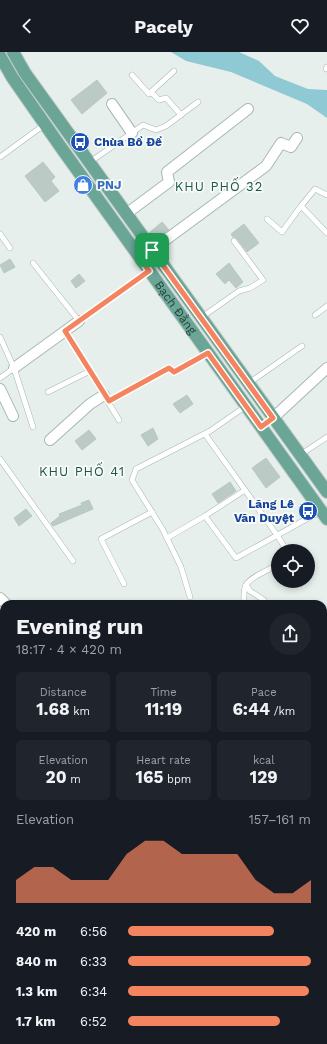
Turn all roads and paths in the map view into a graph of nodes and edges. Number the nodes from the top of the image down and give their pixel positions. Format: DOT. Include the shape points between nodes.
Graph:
graph roads {
  1 [pos="13,52"];
  2 [pos="0,56"];
  3 [pos="174,71"];
  4 [pos="132,75"];
  5 [pos="151,92"];
  6 [pos="198,102"];
  7 [pos="112,104"];
  8 [pos="248,109"];
  9 [pos="181,114"];
  10 [pos="45,124"];
  11 [pos="132,133"];
  12 [pos="297,138"];
  13 [pos="0,157"];
  14 [pos="90,163"];
  15 [pos="327,195"];
  16 [pos="301,206"];
  17 [pos="126,214"];
  18 [pos="267,219"];
  19 [pos="327,233"];
  20 [pos="0,234"];
  21 [pos="234,241"];
  22 [pos="10,248"];
  23 [pos="152,250"];
  24 [pos="140,258"];
  25 [pos="33,262"];
  26 [pos="149,271"];
  27 [pos="327,306"];
  28 [pos="315,315"];
  29 [pos="201,318"];
  30 [pos="79,321"];
  31 [pos="65,331"];
  32 [pos="0,337"];
  33 [pos="302,346"];
  34 [pos="208,353"];
  35 [pos="14,368"];
  36 [pos="327,368"];
  37 [pos="90,371"];
  38 [pos="0,378"];
  39 [pos="248,384"];
  40 [pos="0,389"];
  41 [pos="48,392"];
  42 [pos="107,398"];
  43 [pos="246,406"];
  44 [pos="13,416"];
  45 [pos="273,418"];
  46 [pos="119,420"];
  47 [pos="33,427"];
  48 [pos="261,427"];
  49 [pos="205,434"];
  50 [pos="327,437"];
  51 [pos="50,440"];
  52 [pos="299,455"];
  53 [pos="0,459"];
  54 [pos="245,490"];
  55 [pos="327,492"];
  56 [pos="152,512"];
  57 [pos="324,515"];
  58 [pos="205,516"];
  59 [pos="277,535"];
  60 [pos="167,538"];
  61 [pos="283,544"];
  62 [pos="73,561"];
  63 [pos="271,569"];
  64 [pos="124,584"];
  65 [pos="246,585"];
  66 [pos="190,597"];
  67 [pos="244,600"];
  68 [pos="264,600"];
  1 -- 14 [label="main road, Bạch Đằng" via="25,73"];
  2 -- 10 [label="main road, Bạch Đằng"];
  3 -- 5 [label="lane"];
  4 -- 5 [label="lane" via="149,94"];
  5 -- 9 [label="lane" via="159,100 166,98"];
  6 -- 9 [label="lane"];
  7 -- 11 [label="street"];
  8 -- 17 [label="street" via="168,172 169,182"];
  9 -- 11 [label="lane" via="166,126 156,130 143,126"];
  10 -- 13 [label="lane"];
  10 -- 24 [label="main road, Bạch Đằng"];
  11 -- 14 [label="lane"];
  12 -- 23 [label="street" via="291,147 281,143 266,166"];
  14 -- 17 [label="main road, Bạch Đằng"];
  15 -- 16 [label="lane" via="315,189"];
  16 -- 18 [label="lane" via="282,232"];
  16 -- 19 [label="lane"];
  17 -- 23 [label="main road, Bạch Đằng"];
  20 -- 22 [label="lane"];
  21 -- 29 [label="lane" via="263,280 239,291"];
  23 -- 24 [label="main road"];
  23 -- 29 [label="main road, Bạch Đằng"];
  24 -- 26 [label="main road, Bạch Đằng"];
  25 -- 30 [label="lane"];
  26 -- 30 [label="lane"];
  26 -- 34 [label="main road, Bạch Đằng"];
  27 -- 28 [label="lane"];
  29 -- 39 [label="main road, Bạch Đằng"];
  30 -- 31 [label="street"];
  31 -- 35 [label="street"];
  31 -- 37 [label="lane"];
  32 -- 35 [label="lane"];
  33 -- 39 [label="lane"];
  34 -- 42 [label="lane" via="174,372 169,368"];
  34 -- 43 [label="main road, Bạch Đằng"];
  35 -- 38 [label="lane"];
  35 -- 47 [label="lane"];
  36 -- 45 [label="street"];
  37 -- 41 [label="lane"];
  37 -- 42 [label="lane"];
  39 -- 45 [label="main road, Bạch Đằng"];
  40 -- 44 [label="street"];
  42 -- 46 [label="lane"];
  42 -- 51 [label="street" via="90,404"];
  43 -- 48 [label="main road, Bạch Đằng"];
  43 -- 49 [label="lane"];
  45 -- 48 [label="main road"];
  45 -- 52 [label="main road, Bạch Đằng"];
  48 -- 57 [label="main road, Bạch Đằng"];
  49 -- 54 [label="lane"];
  49 -- 56 [label="lane" via="136,469 132,480"];
  50 -- 52 [label="lane"];
  52 -- 55 [label="main road, Bạch Đằng"];
  53 -- 62 [label="lane"];
  54 -- 58 [label="lane"];
  54 -- 59 [label="lane"];
  56 -- 60 [label="lane"];
  56 -- 64 [label="lane" via="101,539"];
  57 -- 59 [label="lane"];
  58 -- 59 [label="lane" via="236,558"];
  58 -- 60 [label="lane"];
  59 -- 61 [label="lane"];
  60 -- 66 [label="lane" via="181,567"];
  63 -- 65 [label="lane" via="249,580"];
  65 -- 67 [label="lane"];
  65 -- 68 [label="lane" via="250,591"];
}
